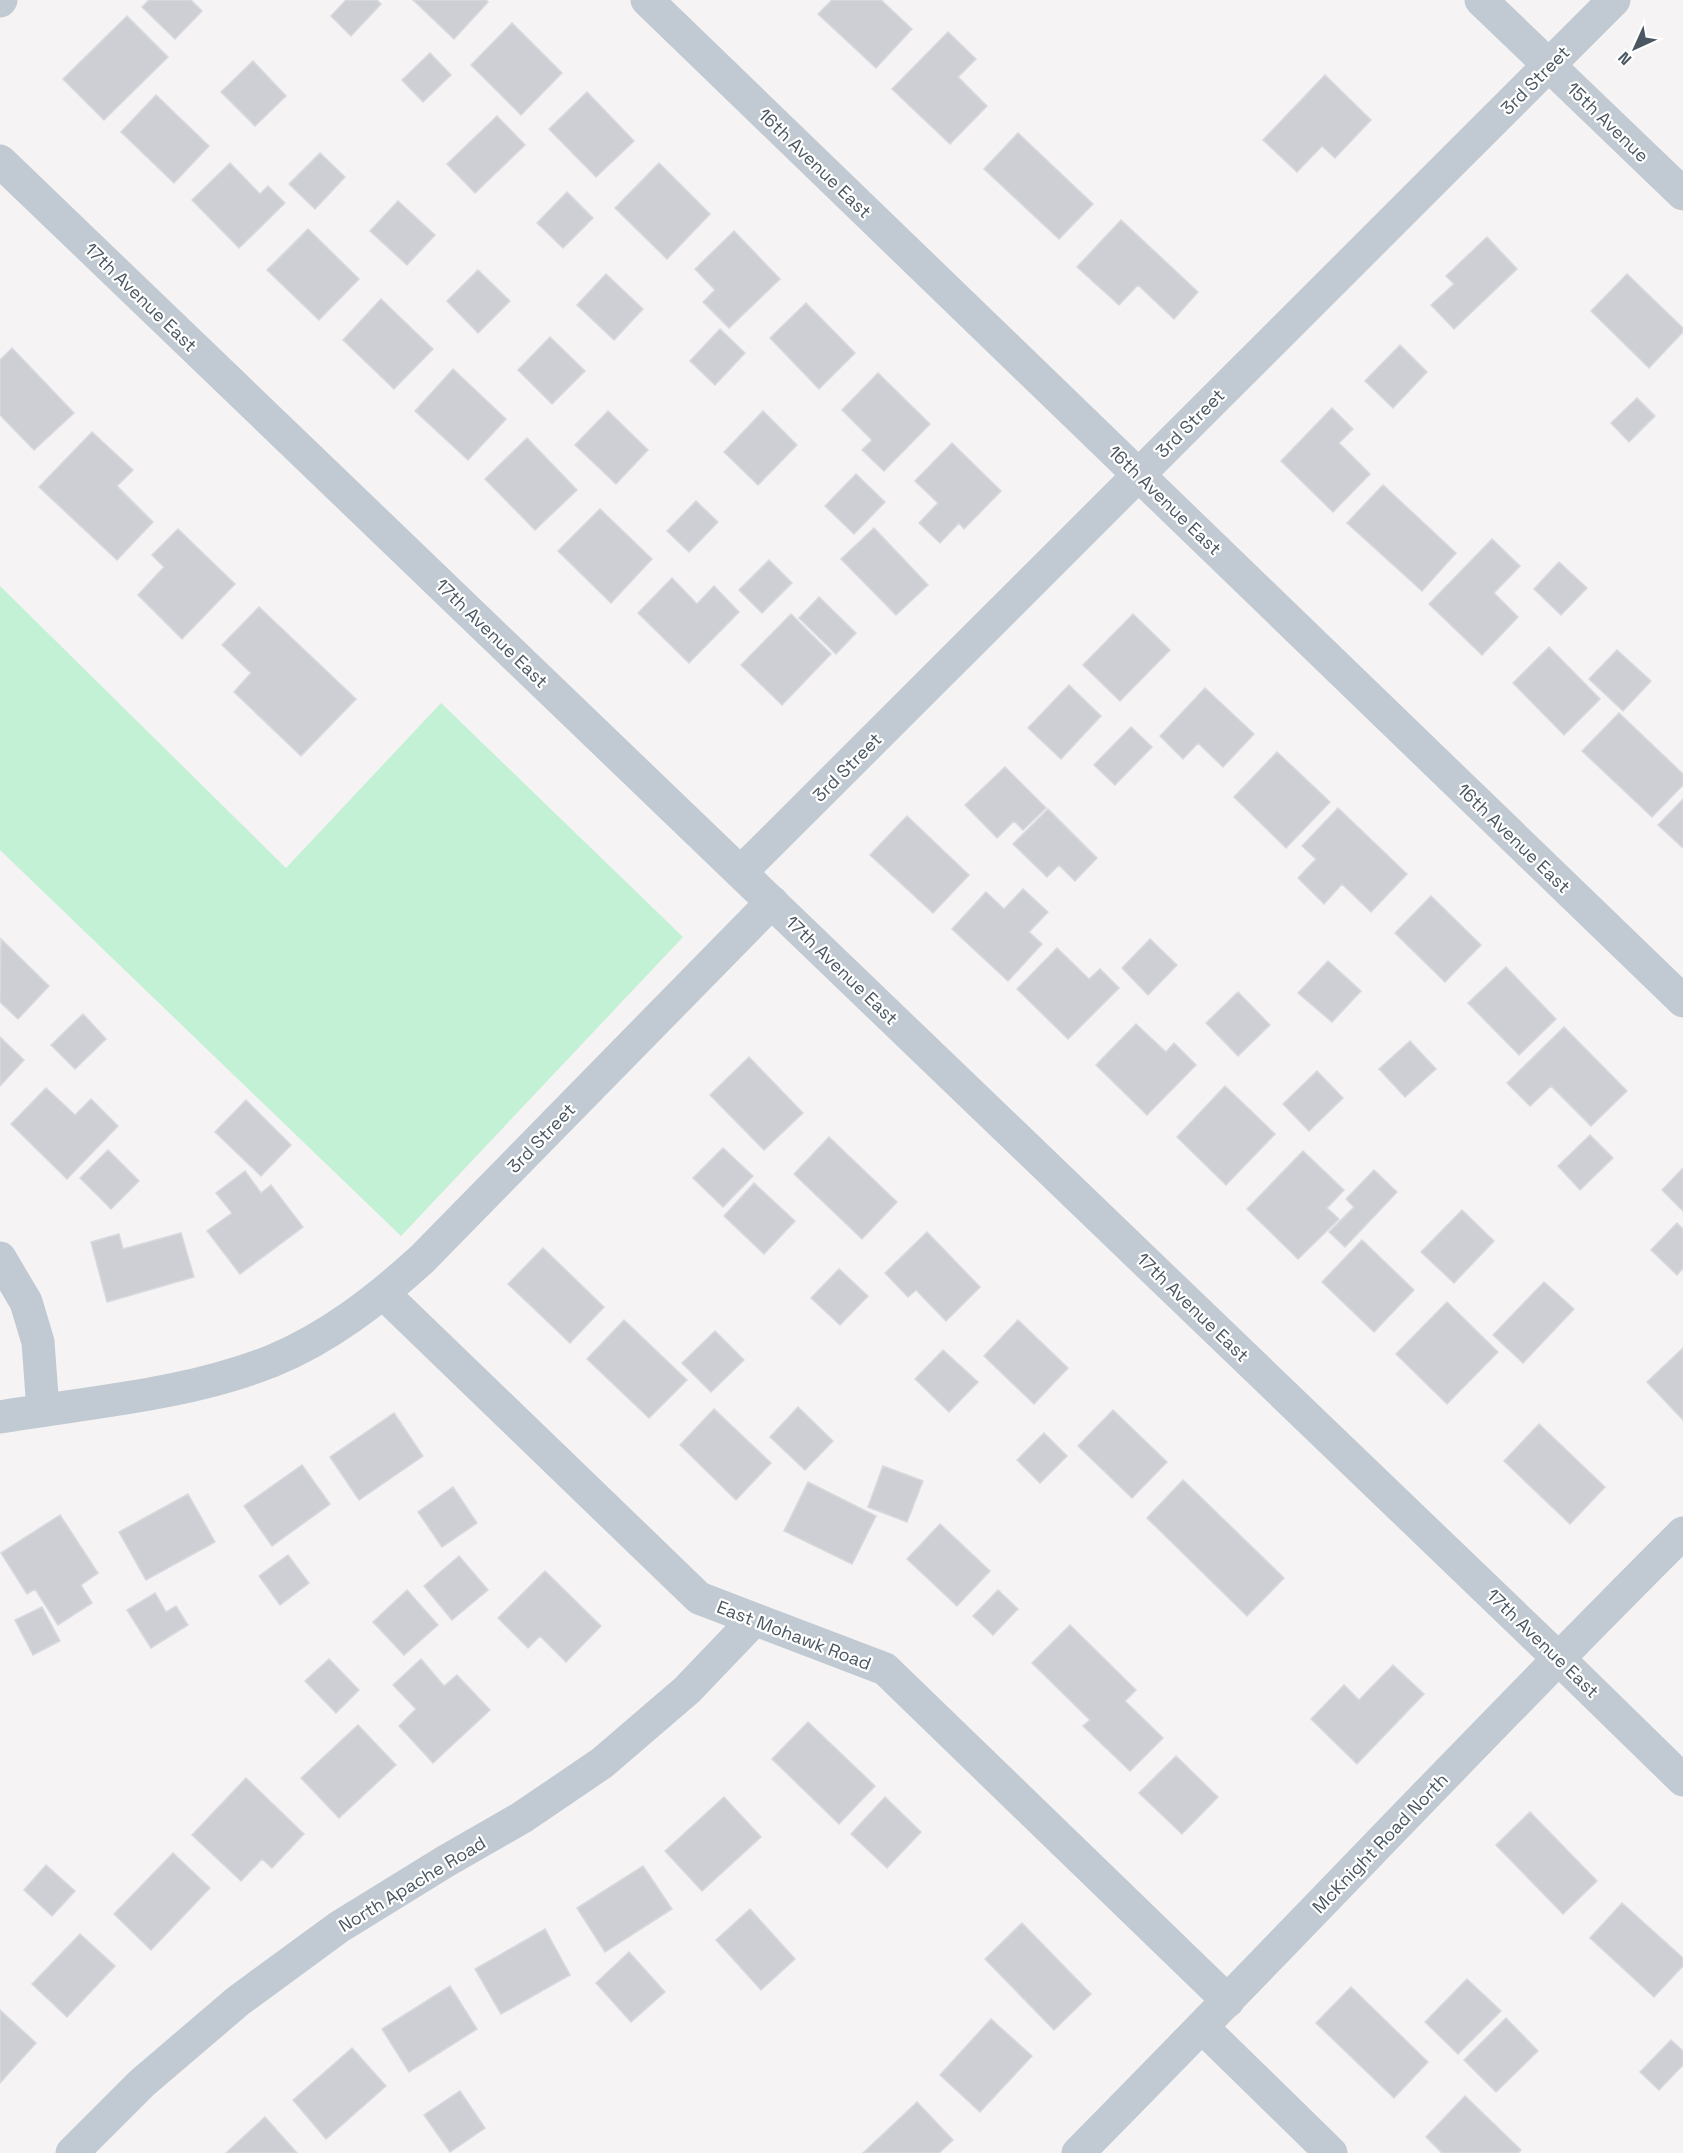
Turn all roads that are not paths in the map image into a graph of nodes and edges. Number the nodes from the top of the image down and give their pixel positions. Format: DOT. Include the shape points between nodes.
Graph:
graph roads {
  1 [pos="647,0"];
  2 [pos="1480,0"];
  3 [pos="1614,0"];
  4 [pos="1549,66"];
  5 [pos="0,161"];
  6 [pos="1683,194"];
  7 [pos="1138,474"];
  8 [pos="741,872"];
  9 [pos="772,902"];
  10 [pos="1683,1001"];
  11 [pos="0,1258"];
  12 [pos="384,1294"];
  13 [pos="43,1410"];
  14 [pos="0,1417"];
  15 [pos="1683,1533"];
  16 [pos="754,1620"];
  17 [pos="1558,1658"];
  18 [pos="1683,1780"];
  19 [pos="1228,2001"];
  20 [pos="1202,2027"];
  21 [pos="72,2153"];
  22 [pos="1078,2153"];
  23 [pos="1331,2153"];
  1 -- 7 [label="street, 16th Avenue East"];
  2 -- 4 [label="street, 15th Avenue"];
  3 -- 4 [label="street, 3rd Street"];
  4 -- 6 [label="street, 15th Avenue"];
  4 -- 7 [label="street, 3rd Street"];
  5 -- 8 [label="street, 17th Avenue East"];
  7 -- 8 [label="street, 3rd Street"];
  7 -- 10 [label="street, 16th Avenue East"];
  8 -- 9 [label="street, 17th Avenue East"];
  9 -- 12 [label="street, 3rd Street" via="422,1260"];
  9 -- 17 [label="street, 17th Avenue East"];
  11 -- 13 [label="street" via="26,1302 38,1342"];
  12 -- 13 [label="street, 3rd Street" via="334,1329 273,1361 185,1388"];
  12 -- 16 [label="street, East Mohawk Road" via="699,1598"];
  13 -- 14 [label="street, 3rd Street"];
  15 -- 17 [label="street, McKnight Road North"];
  16 -- 19 [label="street, East Mohawk Road" via="885,1669"];
  16 -- 21 [label="street, North Apache Road" via="687,1690 602,1763 521,1818 339,1927 247,1994 142,2083"];
  17 -- 18 [label="street, 17th Avenue East"];
  17 -- 19 [label="street, McKnight Road North"];
  19 -- 20 [label="street, McKnight Road North"];
  20 -- 22 [label="street, McKnight Road North"];
  20 -- 23 [label="street"];
}
